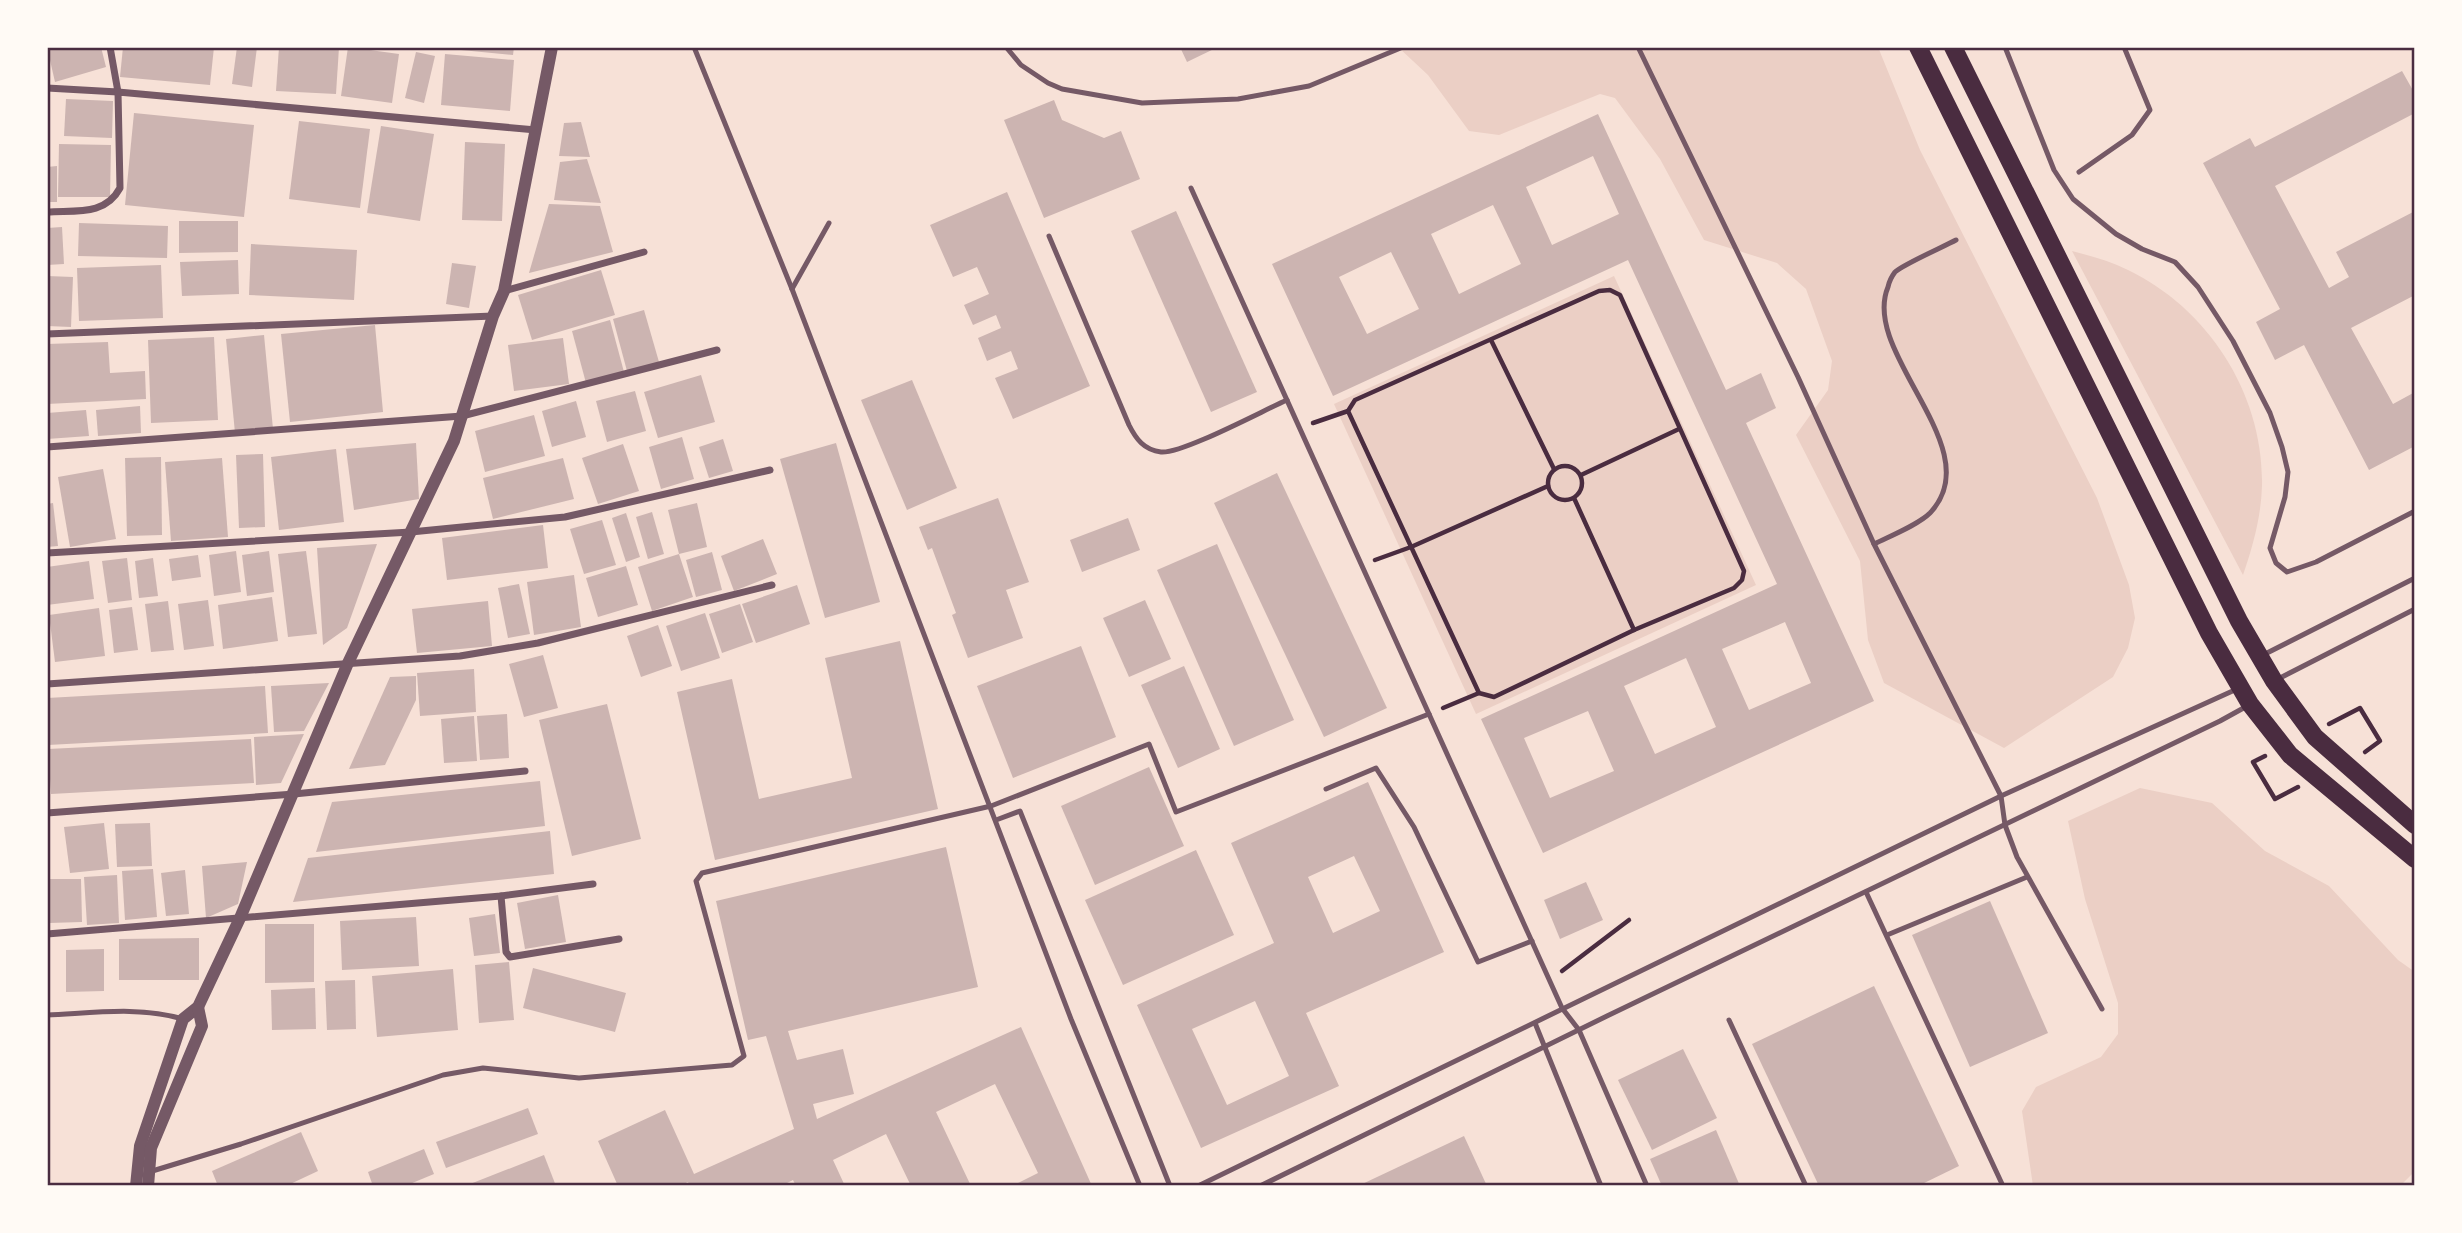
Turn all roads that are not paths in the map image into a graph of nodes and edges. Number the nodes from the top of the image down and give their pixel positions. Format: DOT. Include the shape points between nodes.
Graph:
graph roads {
  1 [pos="110,47"];
  2 [pos="552,47"];
  3 [pos="694,47"];
  4 [pos="1006,47"];
  5 [pos="1404,47"];
  6 [pos="1638,47"];
  7 [pos="1918,47"];
  8 [pos="1954,47"];
  9 [pos="2005,47"];
  10 [pos="2124,47"];
  11 [pos="47,88"];
  12 [pos="118,92"];
  13 [pos="536,130"];
  14 [pos="2079,172"];
  15 [pos="1191,188"];
  16 [pos="47,212"];
  17 [pos="829,223"];
  18 [pos="1049,236"];
  19 [pos="1956,240"];
  20 [pos="644,252"];
  21 [pos="792,289"];
  22 [pos="504,290"];
  23 [pos="493,316"];
  24 [pos="47,334"];
  25 [pos="717,350"];
  26 [pos="1287,400"];
  27 [pos="462,416"];
  28 [pos="47,447"];
  29 [pos="769,470"];
  30 [pos="2415,511"];
  31 [pos="411,532"];
  32 [pos="1874,544"];
  33 [pos="47,553"];
  34 [pos="2415,578"];
  35 [pos="772,585"];
  36 [pos="2415,609"];
  37 [pos="2260,656"];
  38 [pos="348,663"];
  39 [pos="2274,681"];
  40 [pos="47,684"];
  41 [pos="2241,688"];
  42 [pos="2250,704"];
  43 [pos="1429,714"];
  44 [pos="525,771"];
  45 [pos="1326,789"];
  46 [pos="294,794"];
  47 [pos="2001,796"];
  48 [pos="991,806"];
  49 [pos="47,813"];
  50 [pos="996,820"];
  51 [pos="2005,825"];
  52 [pos="2415,825"];
  53 [pos="2415,859"];
  54 [pos="2027,877"];
  55 [pos="593,884"];
  56 [pos="1866,892"];
  57 [pos="501,896"];
  58 [pos="240,918"];
  59 [pos="47,934"];
  60 [pos="1887,935"];
  61 [pos="619,939"];
  62 [pos="1532,941"];
  63 [pos="198,1007"];
  64 [pos="1562,1008"];
  65 [pos="2102,1009"];
  66 [pos="47,1015"];
  67 [pos="183,1019"];
  68 [pos="1729,1020"];
  69 [pos="1535,1023"];
  70 [pos="1579,1030"];
  71 [pos="1544,1047"];
  72 [pos="148,1179"];
  73 [pos="136,1186"];
  74 [pos="1140,1186"];
  75 [pos="1170,1186"];
  76 [pos="1198,1186"];
  77 [pos="1260,1186"];
  78 [pos="1601,1186"];
  79 [pos="1647,1186"];
  80 [pos="1805,1186"];
  81 [pos="2003,1186"];
  1 -- 12 [label="street"];
  2 -- 13 [label="street"];
  3 -- 21 [label="lane"];
  4 -- 5 [label="lane" via="1021,65 1062,89 1142,103 1238,99 1309,86"];
  6 -- 32 [label="lane"];
  7 -- 41 [label="main road" via="2209,633"];
  8 -- 37 [label="main road"];
  9 -- 30 [label="lane" via="2054,170 2073,198 2116,234 2175,262 2198,287 2233,341 2270,413 2288,472 2270,548 2276,563 2287,572 2316,562"];
  10 -- 14 [label="lane" via="2150,110 2132,135"];
  11 -- 12 [label="street"];
  12 -- 13 [label="street"];
  12 -- 16 [label="street" via="120,188 113,200 102,208"];
  13 -- 22 [label="street"];
  15 -- 26 [label="lane"];
  17 -- 21 [label="lane"];
  18 -- 26 [label="lane" via="1129,425 1142,444 1151,450 1173,451"];
  19 -- 32 [label="lane" via="1895,272 1885,293 1886,328 1944,450 1947,475 1940,498 1927,516"];
  20 -- 22 [label="street"];
  21 -- 48 [label="lane"];
  22 -- 23 [label="street"];
  23 -- 24 [label="street"];
  23 -- 27 [label="street"];
  25 -- 27 [label="street"];
  26 -- 43 [label="lane"];
  27 -- 28 [label="street"];
  27 -- 31 [label="street"];
  29 -- 31 [label="street" via="565,517"];
  31 -- 33 [label="street"];
  31 -- 38 [label="street"];
  32 -- 47 [label="lane"];
  34 -- 37 [label="lane"];
  35 -- 38 [label="street" via="538,643 460,656"];
  36 -- 39 [label="lane"];
  37 -- 39 [label="main road"];
  38 -- 40 [label="street"];
  38 -- 46 [label="street"];
  39 -- 52 [label="main road" via="2315,737"];
  41 -- 42 [label="main road"];
  41 -- 47 [label="lane"];
  42 -- 51 [label="lane"];
  42 -- 53 [label="main road" via="2290,755"];
  43 -- 48 [label="lane" via="1176,812 1149,744"];
  43 -- 62 [label="lane"];
  44 -- 46 [label="street"];
  45 -- 62 [label="lane" via="1376,768 1413,827 1478,962"];
  46 -- 49 [label="street"];
  46 -- 58 [label="street"];
  47 -- 51 [label="lane"];
  47 -- 64 [label="lane"];
  48 -- 50 [label="lane"];
  48 -- 72 [label="lane" via="696,877 744,1056 732,1065 579,1078 483,1068 443,1075"];
  50 -- 74 [label="lane"];
  50 -- 75 [label="lane" via="1020,811"];
  51 -- 54 [label="lane"];
  51 -- 56 [label="lane"];
  54 -- 60 [label="lane"];
  54 -- 65 [label="lane"];
  55 -- 57 [label="street"];
  56 -- 60 [label="lane"];
  56 -- 70 [label="lane"];
  57 -- 58 [label="street"];
  57 -- 61 [label="street" via="510,957"];
  58 -- 59 [label="street"];
  58 -- 63 [label="street"];
  60 -- 81 [label="lane"];
  62 -- 64 [label="lane"];
  63 -- 67 [label="street"];
  63 -- 72 [label="street" via="202,1026 151,1148"];
  64 -- 69 [label="lane"];
  64 -- 70 [label="lane"];
  66 -- 67 [label="lane" via="133,1011"];
  67 -- 73 [label="street" via="140,1146"];
  68 -- 80 [label="lane"];
  69 -- 71 [label="lane"];
  69 -- 76 [label="lane"];
  70 -- 71 [label="lane"];
  70 -- 79 [label="lane"];
  71 -- 77 [label="lane"];
  71 -- 78 [label="lane"];
}
